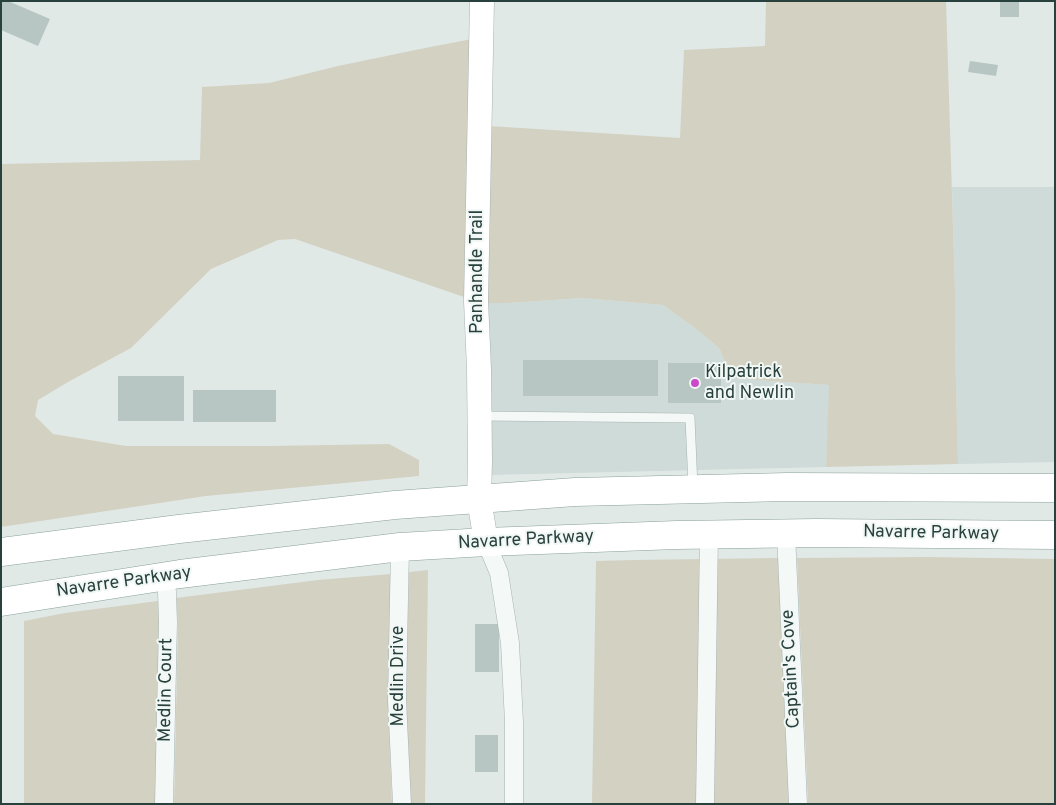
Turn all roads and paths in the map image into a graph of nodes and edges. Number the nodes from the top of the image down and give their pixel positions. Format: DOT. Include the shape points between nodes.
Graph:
graph roads {
  1 [pos="482,1"];
  2 [pos="479,416"];
  3 [pos="1055,488"];
  4 [pos="693,489"];
  5 [pos="479,499"];
  6 [pos="316,513"];
  7 [pos="786,533"];
  8 [pos="709,534"];
  9 [pos="1055,535"];
  10 [pos="486,542"];
  11 [pos="400,547"];
  12 [pos="1,552"];
  13 [pos="1,568"];
  14 [pos="165,576"];
  15 [pos="1,602"];
  16 [pos="164,804"];
  17 [pos="402,804"];
  18 [pos="514,804"];
  19 [pos="706,804"];
  20 [pos="798,804"];
  1 -- 2 [label="street, Panhandle Trail" via="476,301"];
  2 -- 4 [label="lane" via="690,418"];
  2 -- 5 [label="street, Panhandle Trail"];
  3 -- 4 [label="highway"];
  4 -- 5 [label="highway" via="574,492"];
  5 -- 6 [label="highway"];
  5 -- 10 [label="street, Panhandle Trail"];
  6 -- 12 [label="highway"];
  6 -- 13 [label="highway" via="237,534"];
  7 -- 8 [label="highway, Navarre Parkway"];
  7 -- 9 [label="highway, Navarre Parkway"];
  7 -- 20 [label="street, Captain's Cove"];
  8 -- 10 [label="highway, Navarre Parkway"];
  8 -- 19 [label="street"];
  10 -- 11 [label="highway, Navarre Parkway"];
  10 -- 18 [label="street" via="499,573 510,643"];
  11 -- 14 [label="highway, Navarre Parkway"];
  11 -- 17 [label="street, Medlin Drive" via="397,700"];
  14 -- 15 [label="highway, Navarre Parkway"];
  14 -- 16 [label="street, Medlin Court" via="168,622"];
}
